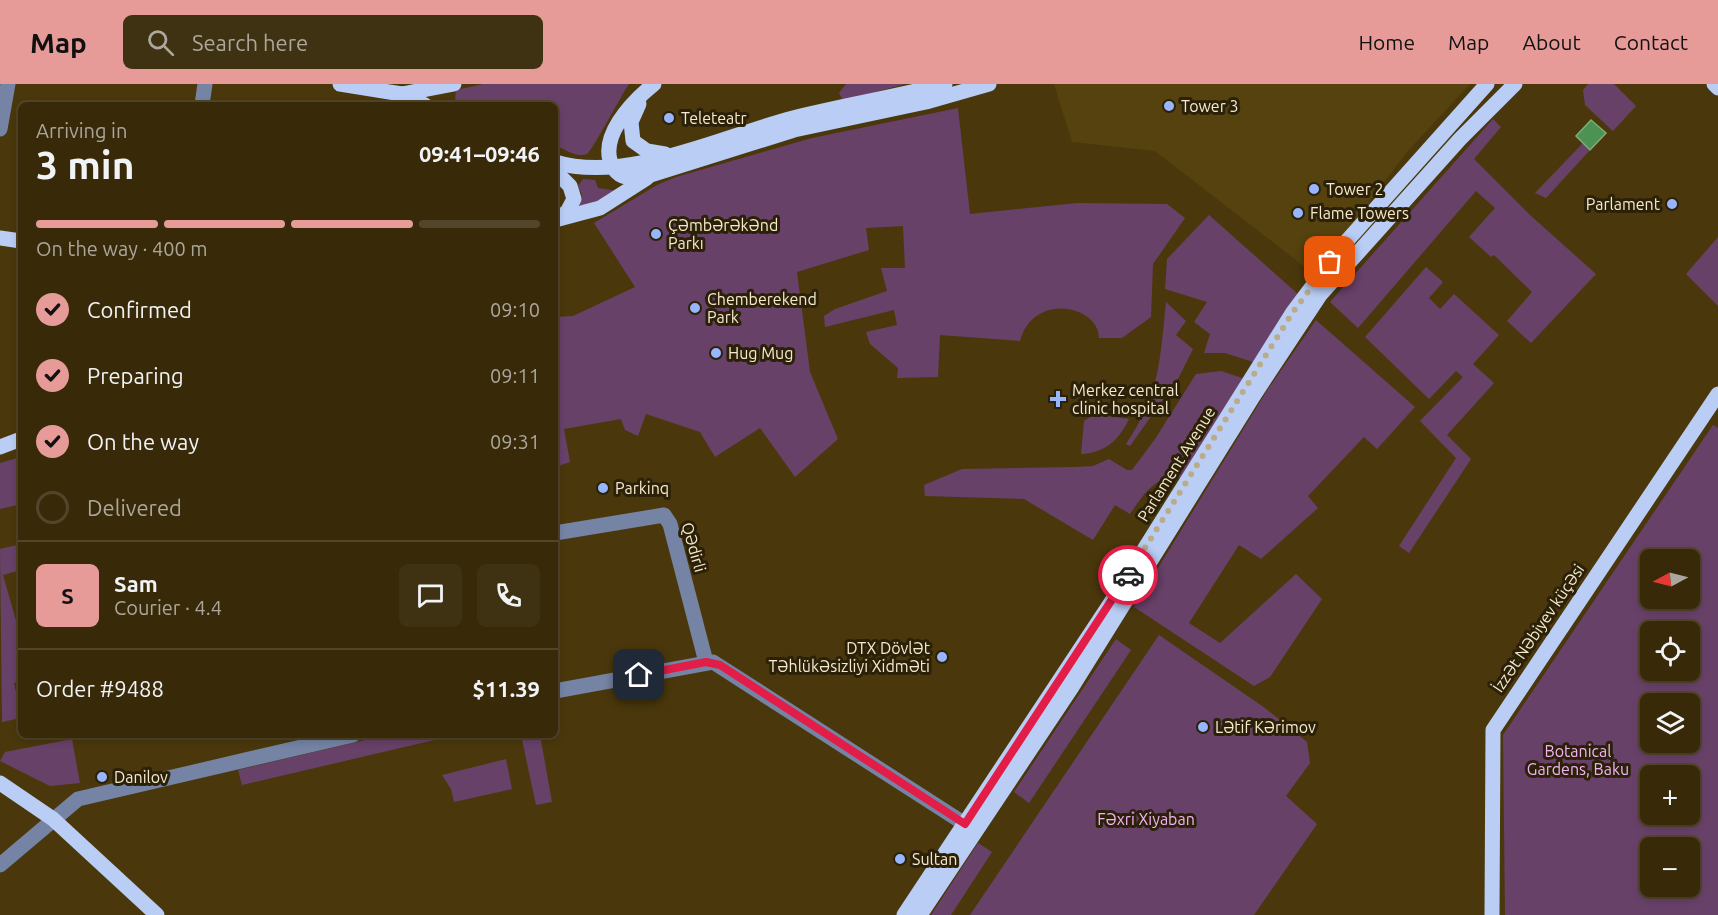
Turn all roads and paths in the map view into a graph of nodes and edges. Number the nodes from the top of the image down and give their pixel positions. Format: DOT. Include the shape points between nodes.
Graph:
graph roads {
  1 [pos="8,84"];
  2 [pos="205,84"];
  3 [pos="340,84"];
  4 [pos="454,84"];
  5 [pos="945,84"];
  6 [pos="988,84"];
  7 [pos="1487,84"];
  8 [pos="1515,84"];
  9 [pos="1713,84"];
  10 [pos="651,86"];
  11 [pos="1718,88"];
  12 [pos="402,94"];
  13 [pos="202,102"];
  14 [pos="419,102"];
  15 [pos="0,129"];
  16 [pos="675,153"];
  17 [pos="558,163"];
  18 [pos="613,167"];
  19 [pos="558,174"];
  20 [pos="653,174"];
  21 [pos="558,218"];
  22 [pos="558,219"];
  23 [pos="0,238"];
  24 [pos="18,241"];
  25 [pos="1718,394"];
  26 [pos="1713,411"];
  27 [pos="18,440"];
  28 [pos="0,447"];
  29 [pos="558,533"];
  30 [pos="706,662"];
  31 [pos="558,690"];
  32 [pos="340,738"];
  33 [pos="0,783"];
  34 [pos="53,819"];
  35 [pos="965,824"];
  36 [pos="0,865"];
  37 [pos="157,915"];
  38 [pos="904,915"];
  39 [pos="920,915"];
  40 [pos="1492,915"];
  1 -- 15 [label="street"];
  2 -- 13 [label="street"];
  3 -- 12 [label="main road"];
  4 -- 12 [label="main road"];
  5 -- 16 [label="main road" via="791,118"];
  6 -- 20 [label="main road" via="927,102 794,130"];
  7 -- 35 [label="main road, Parlament Avenue" via="1345,243 1293,312 1108,607"];
  8 -- 39 [label="main road, Parlament Avenue" via="1460,138 1320,295 1072,687"];
  9 -- 11 [label="main road"];
  10 -- 16 [label="main road" via="633,116 631,136 647,152"];
  10 -- 18 [label="main road" via="630,107 614,133 609,149"];
  12 -- 14 [label="main road"];
  16 -- 18 [label="main road"];
  17 -- 18 [label="main road" via="583,169"];
  18 -- 20 [label="main road" via="627,178"];
  19 -- 21 [label="main road" via="570,186 574,199 567,213"];
  20 -- 22 [label="main road" via="600,208"];
  23 -- 24 [label="main road"];
  25 -- 26 [label="main road, İzzət Nəbiyev küçəsi"];
  26 -- 40 [label="main road, İzzət Nəbiyev küçəsi" via="1493,730"];
  27 -- 28 [label="main road"];
  29 -- 30 [label="street, Qədirli" via="664,515 670,524"];
  30 -- 31 [label="street"];
  30 -- 35 [label="street" via="720,665"];
  32 -- 34 [label="street" via="85,797"];
  33 -- 34 [label="main road"];
  34 -- 36 [label="street"];
  34 -- 37 [label="main road"];
  35 -- 38 [label="main road, Parlament Avenue"];
}
